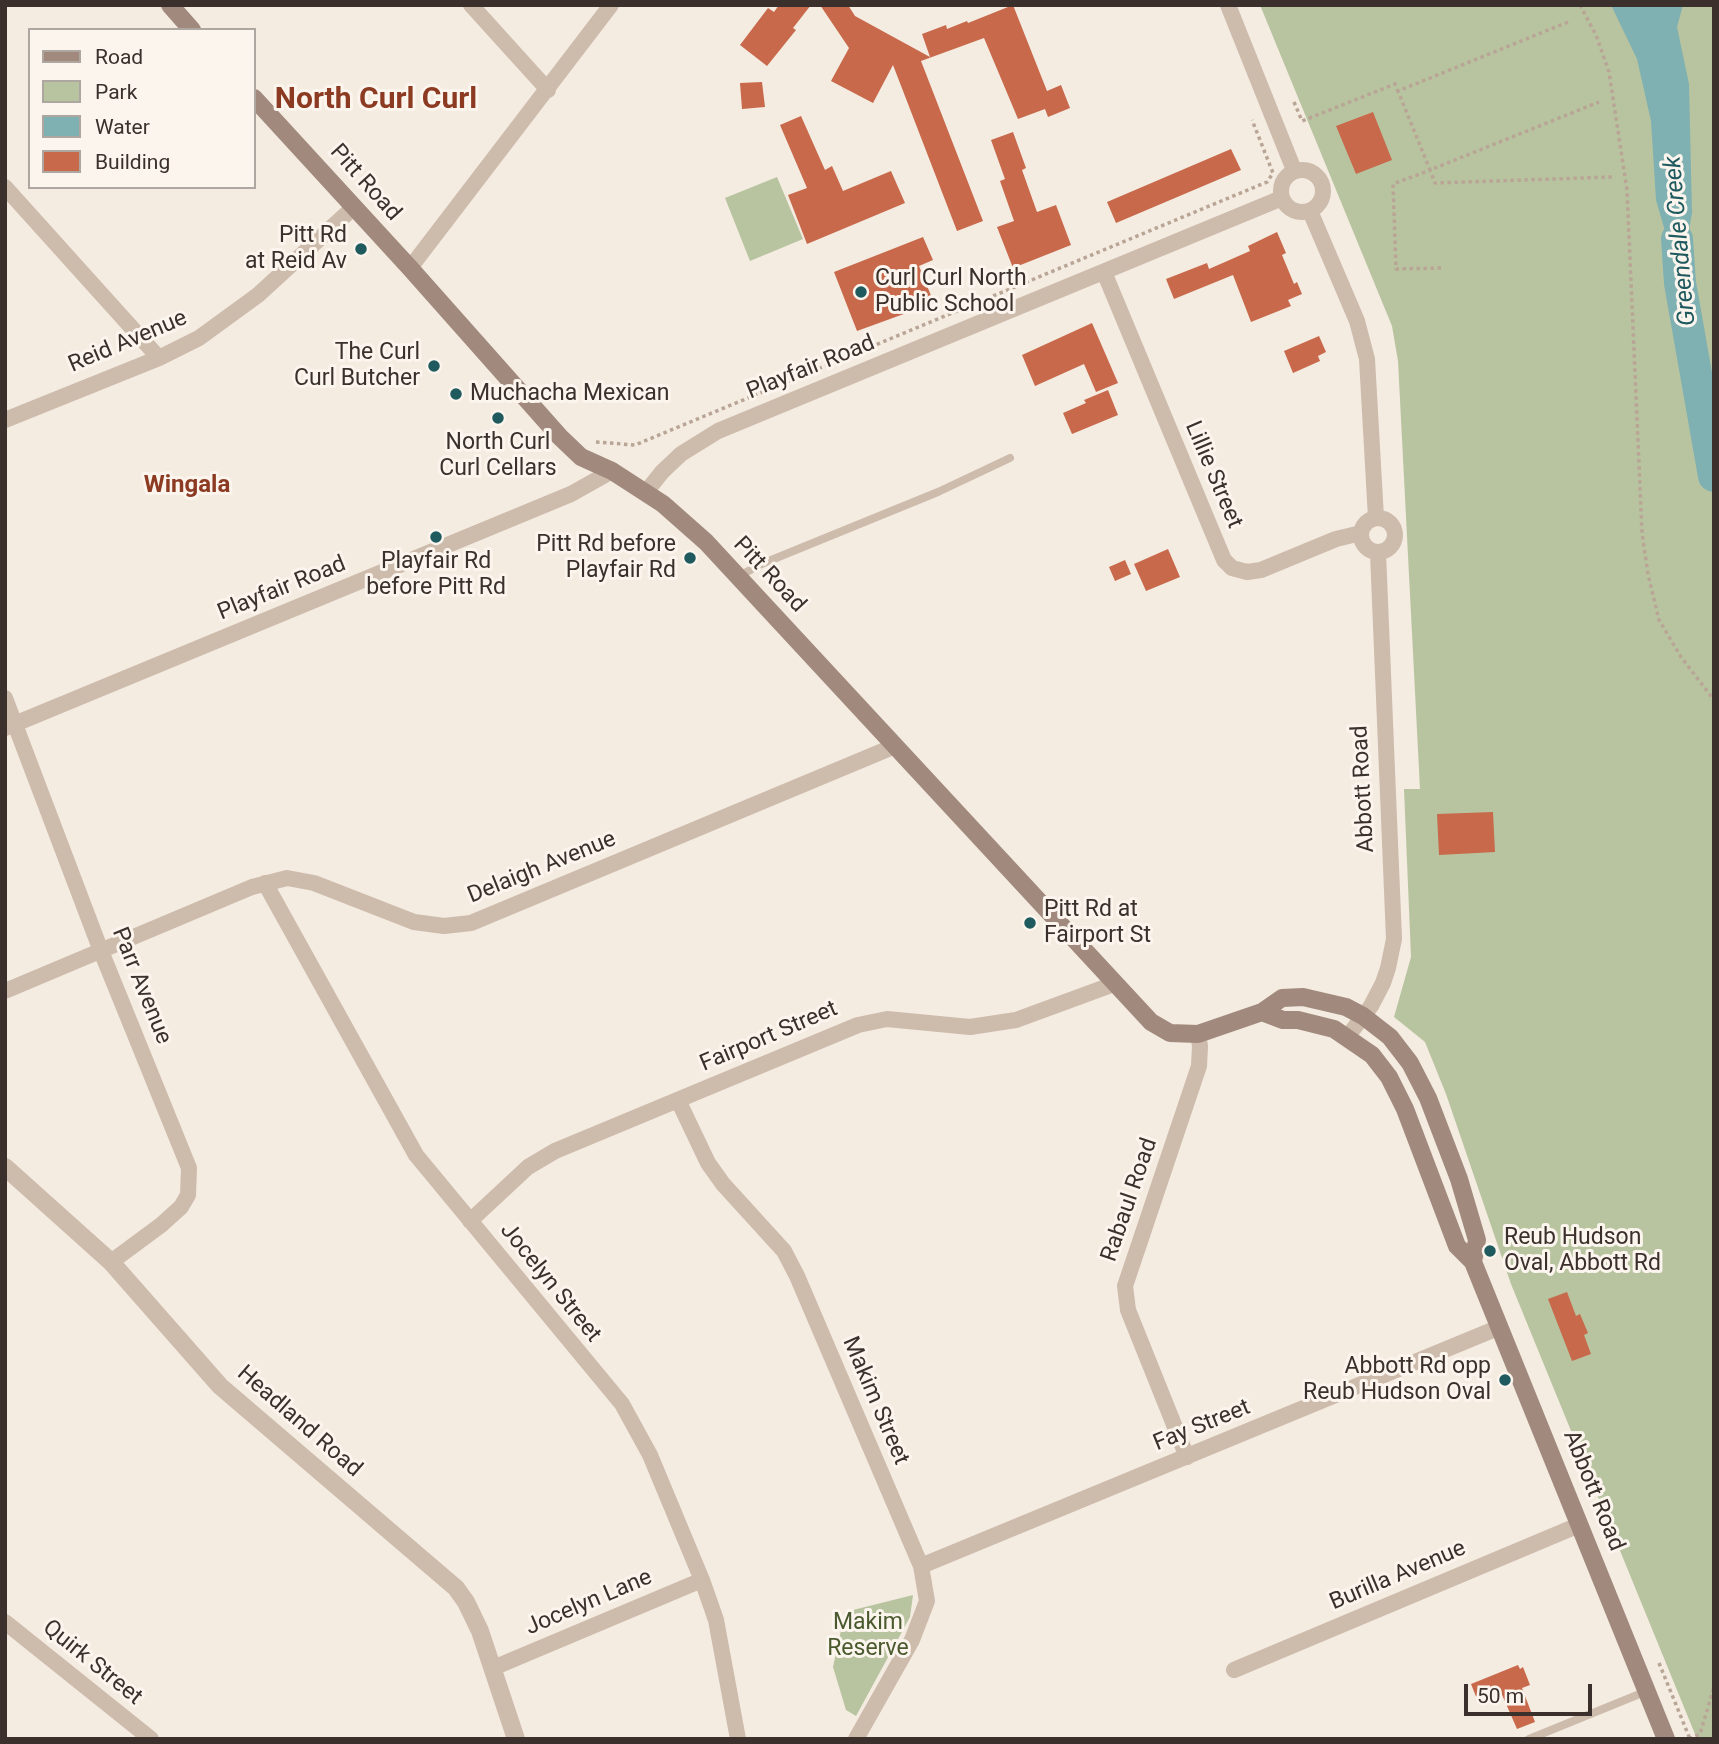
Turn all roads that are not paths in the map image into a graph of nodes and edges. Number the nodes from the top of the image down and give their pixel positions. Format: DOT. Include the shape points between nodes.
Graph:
graph roads {
  1 [pos="170,5"];
  2 [pos="471,5"];
  3 [pos="611,5"];
  4 [pos="1228,5"];
  5 [pos="190,28"];
  6 [pos="548,90"];
  7 [pos="256,100"];
  8 [pos="1294,170"];
  9 [pos="5,187"];
  10 [pos="1282,198"];
  11 [pos="354,207"];
  12 [pos="1310,211"];
  13 [pos="410,268"];
  14 [pos="1104,272"];
  15 [pos="159,358"];
  16 [pos="5,420"];
  17 [pos="1010,458"];
  18 [pos="612,471"];
  19 [pos="646,492"];
  20 [pos="1376,518"];
  21 [pos="1361,533"];
  22 [pos="1378,552"];
  23 [pos="738,577"];
  24 [pos="5,698"];
  25 [pos="10,726"];
  26 [pos="895,746"];
  27 [pos="265,883"];
  28 [pos="101,951"];
  29 [pos="1114,984"];
  30 [pos="5,991"];
  31 [pos="1262,1012"];
  32 [pos="1363,1016"];
  33 [pos="1198,1034"];
  34 [pos="1348,1037"];
  35 [pos="678,1100"];
  36 [pos="5,1167"];
  37 [pos="470,1221"];
  38 [pos="111,1262"];
  39 [pos="1473,1262"];
  40 [pos="1500,1327"];
  41 [pos="1187,1457"];
  42 [pos="1580,1525"];
  43 [pos="921,1566"];
  44 [pos="702,1580"];
  45 [pos="5,1622"];
  46 [pos="493,1668"];
  47 [pos="1234,1670"];
  48 [pos="1647,1690"];
  49 [pos="151,1739"];
  50 [pos="516,1739"];
  51 [pos="738,1739"];
  52 [pos="856,1739"];
  53 [pos="1529,1739"];
  54 [pos="1667,1739"];
  1 -- 5 [label="main road"];
  2 -- 6 [label="street"];
  3 -- 6 [label="street"];
  4 -- 8 [label="street"];
  6 -- 13 [label="street"];
  7 -- 11 [label="main road, Pitt Road"];
  8 -- 10 [label="street" via="1281,185"];
  8 -- 12 [label="street" via="1314,172 1322,183 1323,196"];
  9 -- 15 [label="street"];
  10 -- 12 [label="street" via="1297,211"];
  10 -- 14 [label="street, Playfair Road"];
  11 -- 13 [label="main road, Pitt Road"];
  11 -- 15 [label="street, Reid Avenue" via="249,302 198,338"];
  12 -- 20 [label="street" via="1357,321 1367,359"];
  13 -- 18 [label="main road, Pitt Road" via="560,438 581,457"];
  14 -- 19 [label="street, Playfair Road" via="718,431 671,463"];
  14 -- 21 [label="street, Lillie Street" via="1224,559 1232,568 1261,570"];
  15 -- 16 [label="street, Reid Avenue"];
  17 -- 23 [label="lane"];
  18 -- 19 [label="main road, Pitt Road"];
  18 -- 25 [label="street, Playfair Road" via="570,494"];
  19 -- 23 [label="main road, Pitt Road" via="681,519"];
  20 -- 21 [label="street" via="1366,523"];
  20 -- 22 [label="street" via="1387,520 1395,534 1388,549"];
  21 -- 22 [label="street" via="1367,548"];
  22 -- 32 [label="street, Abbott Road" via="1394,939 1383,983"];
  23 -- 26 [label="main road, Pitt Road"];
  24 -- 25 [label="street, Parr Avenue"];
  25 -- 28 [label="street, Parr Avenue"];
  26 -- 27 [label="street, Delaigh Avenue" via="471,923 414,922 314,883 288,878"];
  26 -- 29 [label="main road, Pitt Road"];
  27 -- 28 [label="street, Delaigh Avenue"];
  27 -- 37 [label="street, Jocelyn Street" via="416,1155"];
  28 -- 30 [label="street, Delaigh Avenue"];
  28 -- 38 [label="street, Parr Avenue" via="184,1154 190,1182 188,1195 172,1217"];
  29 -- 33 [label="main road, Pitt Road" via="1161,1030"];
  29 -- 35 [label="street, Fairport Street" via="1016,1020 970,1027 887,1019 858,1025"];
  31 -- 32 [label="main road, Pitt Road" via="1282,998 1303,997"];
  31 -- 33 [label="main road, Pitt Road"];
  31 -- 34 [label="main road" via="1334,1029"];
  32 -- 34 [label="street, Abbott Road"];
  32 -- 39 [label="main road, Abbott Road" via="1390,1037 1429,1098 1477,1240"];
  33 -- 41 [label="street, Rabaul Road" via="1199,1066 1125,1286 1128,1310"];
  34 -- 39 [label="main road, Abbott Road" via="1372,1055 1389,1077 1457,1247"];
  35 -- 37 [label="street, Fairport Street" via="555,1151 528,1167"];
  35 -- 43 [label="street, Makim Street" via="708,1163 783,1251 797,1276"];
  36 -- 38 [label="street, Headland Road"];
  37 -- 44 [label="street, Jocelyn Street" via="622,1404 650,1455"];
  38 -- 46 [label="street, Headland Road" via="220,1387 456,1588 474,1616"];
  39 -- 40 [label="main road, Abbott Road"];
  40 -- 41 [label="street, Fay Street"];
  40 -- 42 [label="main road, Abbott Road"];
  41 -- 43 [label="street, Fay Street"];
  42 -- 47 [label="street, Burilla Avenue"];
  42 -- 48 [label="main road, Abbott Road"];
  43 -- 52 [label="street, Makim Street" via="927,1601 912,1640"];
  44 -- 46 [label="street, Jocelyn Lane"];
  44 -- 51 [label="street, Jocelyn Street" via="716,1620"];
  45 -- 49 [label="street, Quirk Street"];
  46 -- 50 [label="street, Headland Road"];
  48 -- 53 [label="lane"];
  48 -- 54 [label="main road, Abbott Road"];
}
